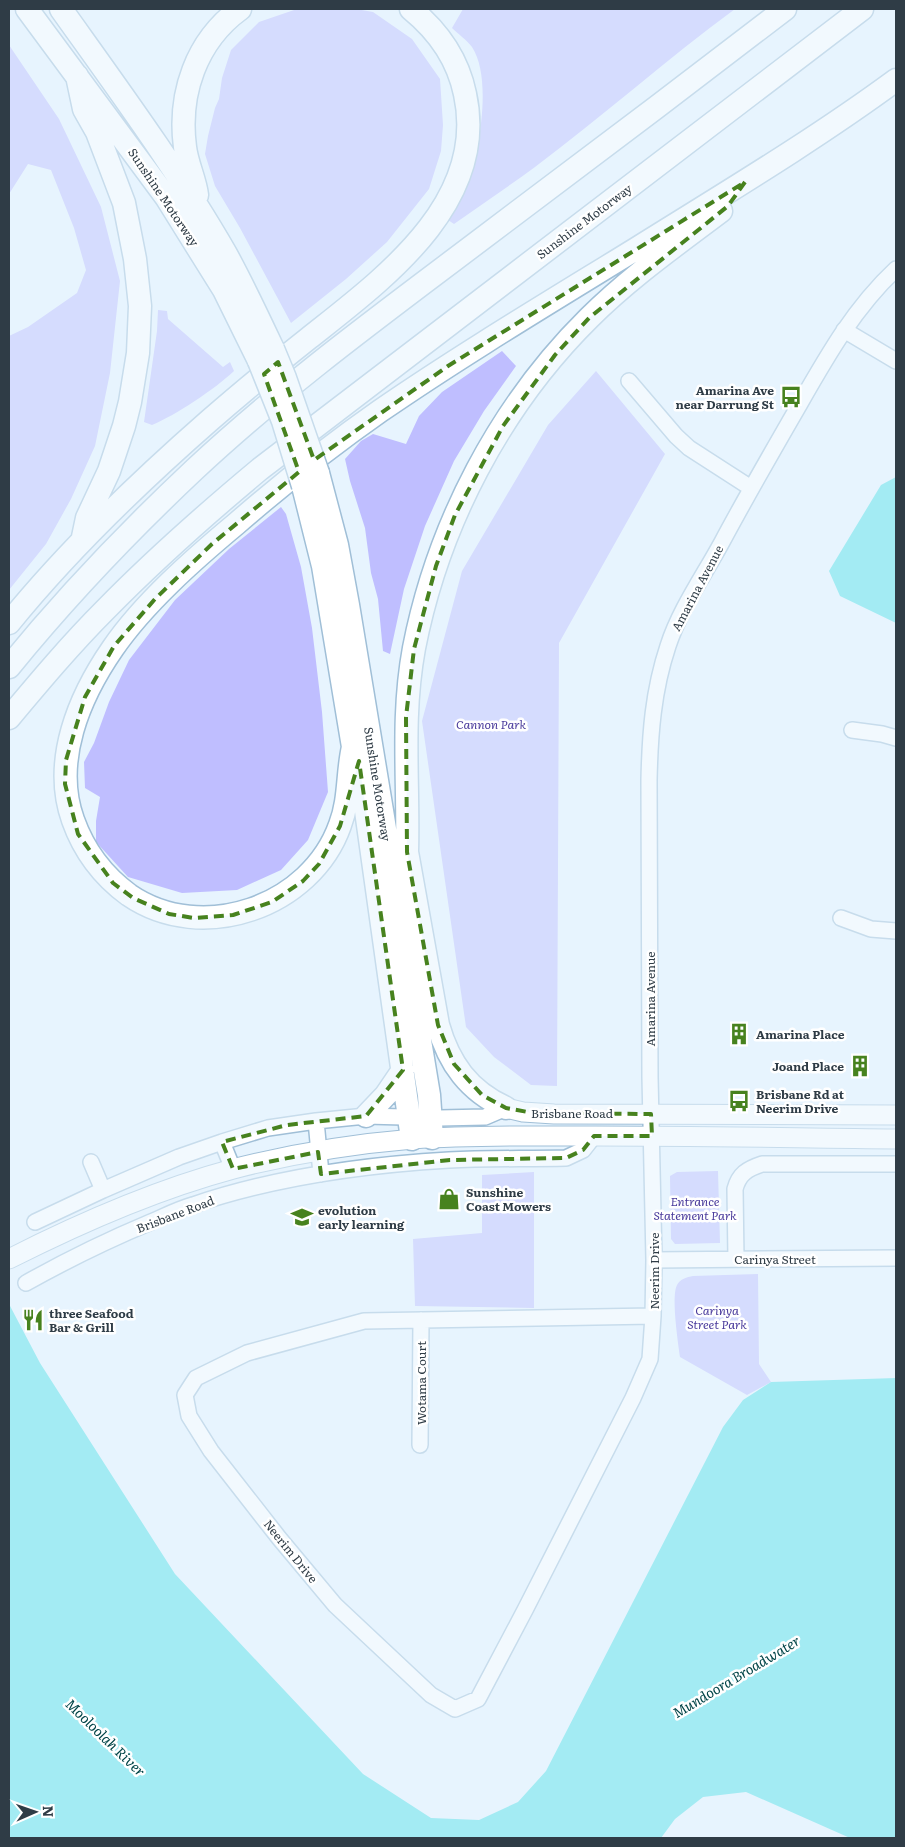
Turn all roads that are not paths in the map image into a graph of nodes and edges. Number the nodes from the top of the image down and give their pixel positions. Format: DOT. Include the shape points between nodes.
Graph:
graph roads {
  1 [pos="27,9"];
  2 [pos="61,9"];
  3 [pos="240,9"];
  4 [pos="411,9"];
  5 [pos="785,9"];
  6 [pos="862,9"];
  7 [pos="77,76"];
  8 [pos="896,80"];
  9 [pos="745,182"];
  10 [pos="198,208"];
  11 [pos="896,269"];
  12 [pos="844,330"];
  13 [pos="266,355"];
  14 [pos="896,361"];
  15 [pos="629,381"];
  16 [pos="311,479"];
  17 [pos="751,488"];
  18 [pos="82,541"];
  19 [pos="344,578"];
  20 [pos="9,623"];
  21 [pos="9,667"];
  22 [pos="9,718"];
  23 [pos="852,730"];
  24 [pos="896,738"];
  25 [pos="353,747"];
  26 [pos="407,852"];
  27 [pos="841,918"];
  28 [pos="896,931"];
  29 [pos="403,1070"];
  30 [pos="506,1108"];
  31 [pos="652,1114"];
  32 [pos="896,1115"];
  33 [pos="366,1116"];
  34 [pos="316,1120"];
  35 [pos="421,1128"];
  36 [pos="594,1136"];
  37 [pos="652,1136"];
  38 [pos="896,1139"];
  39 [pos="222,1142"];
  40 [pos="318,1152"];
  41 [pos="91,1162"];
  42 [pos="896,1164"];
  43 [pos="232,1170"];
  44 [pos="321,1174"];
  45 [pos="103,1190"];
  46 [pos="36,1222"];
  47 [pos="896,1258"];
  48 [pos="9,1259"];
  49 [pos="736,1259"];
  50 [pos="654,1260"];
  51 [pos="26,1283"];
  52 [pos="653,1316"];
  53 [pos="421,1320"];
  54 [pos="420,1445"];
  1 -- 7 [label="highway, Sunshine Motorway"];
  2 -- 10 [label="highway, Sunshine Motorway"];
  3 -- 10 [label="highway" via="218,28 205,46 188,85 183,128"];
  4 -- 18 [label="highway" via="447,48 461,79 468,106 466,149 460,171 436,219 384,278 253,382 124,498"];
  5 -- 21 [label="highway" via="393,306 260,413 135,528 81,583"];
  6 -- 22 [label="highway, Sunshine Motorway" via="260,469 197,522 109,606"];
  7 -- 13 [label="highway, Sunshine Motorway" via="166,198"];
  7 -- 18 [label="highway" via="84,109 97,132 124,203 140,306 138,353 124,426 109,471 87,518"];
  8 -- 9 [label="highway"];
  9 -- 25 [label="highway" via="378,413 275,490 212,544 132,624 100,668 85,696 72,732 65,784 69,808 78,834 99,868 133,898 149,906 194,918 233,915 253,910 285,894 319,864 340,826"];
  9 -- 26 [label="highway" via="728,206 621,289 589,318 524,395 480,465 455,516 436,566 414,649 406,716"];
  10 -- 13 [label="highway, Sunshine Motorway" via="244,288"];
  11 -- 12 [label="street, Amarina Avenue" via="865,301"];
  12 -- 14 [label="street"];
  12 -- 17 [label="street, Amarina Avenue"];
  13 -- 16 [label="highway, Sunshine Motorway, bridge" via="288,386"];
  15 -- 17 [label="street" via="689,448"];
  16 -- 19 [label="highway, Sunshine Motorway" via="337,545"];
  16 -- 25 [label="highway, Sunshine Motorway"];
  17 -- 31 [label="street, Amarina Avenue" via="676,624 653,707 649,780"];
  18 -- 20 [label="highway"];
  19 -- 26 [label="highway" via="356,604 399,828"];
  19 -- 35 [label="highway, Sunshine Motorway" via="429,1095"];
  23 -- 24 [label="street"];
  25 -- 29 [label="highway, Sunshine Motorway" via="361,775"];
  26 -- 30 [label="highway" via="442,1038 454,1064 472,1086"];
  27 -- 28 [label="street" via="871,928"];
  29 -- 33 [label="highway"];
  29 -- 35 [label="highway, Sunshine Motorway"];
  30 -- 31 [label="main road, Brisbane Road" via="533,1113"];
  30 -- 35 [label="street, Brisbane Road" via="485,1117"];
  31 -- 32 [label="main road, Brisbane Road"];
  31 -- 37 [label="street, Amarina Avenue"];
  33 -- 34 [label="street, Brisbane Road"];
  33 -- 35 [label="street, Brisbane Road"];
  34 -- 39 [label="street, Brisbane Road" via="268,1128"];
  34 -- 40 [label="street"];
  35 -- 36 [label="main road, Brisbane Road"];
  35 -- 40 [label="main road, Brisbane Road"];
  36 -- 37 [label="main road, Brisbane Road"];
  36 -- 44 [label="street, Brisbane Road" via="583,1150 566,1158 450,1160"];
  37 -- 38 [label="main road, Brisbane Road"];
  37 -- 50 [label="street, Neerim Drive"];
  39 -- 43 [label="street"];
  39 -- 45 [label="street, Brisbane Road" via="178,1157"];
  40 -- 43 [label="main road, Brisbane Road"];
  40 -- 44 [label="street"];
  41 -- 45 [label="street"];
  42 -- 49 [label="street" via="762,1164 746,1171 738,1179 735,1189"];
  43 -- 48 [label="main road, Brisbane Road" via="121,1207"];
  44 -- 51 [label="street, Brisbane Road" via="259,1186 193,1205 117,1236"];
  45 -- 46 [label="street, Brisbane Road"];
  47 -- 49 [label="street, Carinya Street"];
  49 -- 50 [label="street, Carinya Street"];
  50 -- 52 [label="street, Neerim Drive"];
  52 -- 53 [label="street, Neerim Drive"];
  52 -- 53 [label="street, Neerim Drive" via="650,1359 634,1398 478,1699 455,1709 431,1695 335,1605 211,1450 189,1416 186,1395 196,1378 247,1354 364,1321"];
  53 -- 54 [label="street, Wotama Court"];
}
